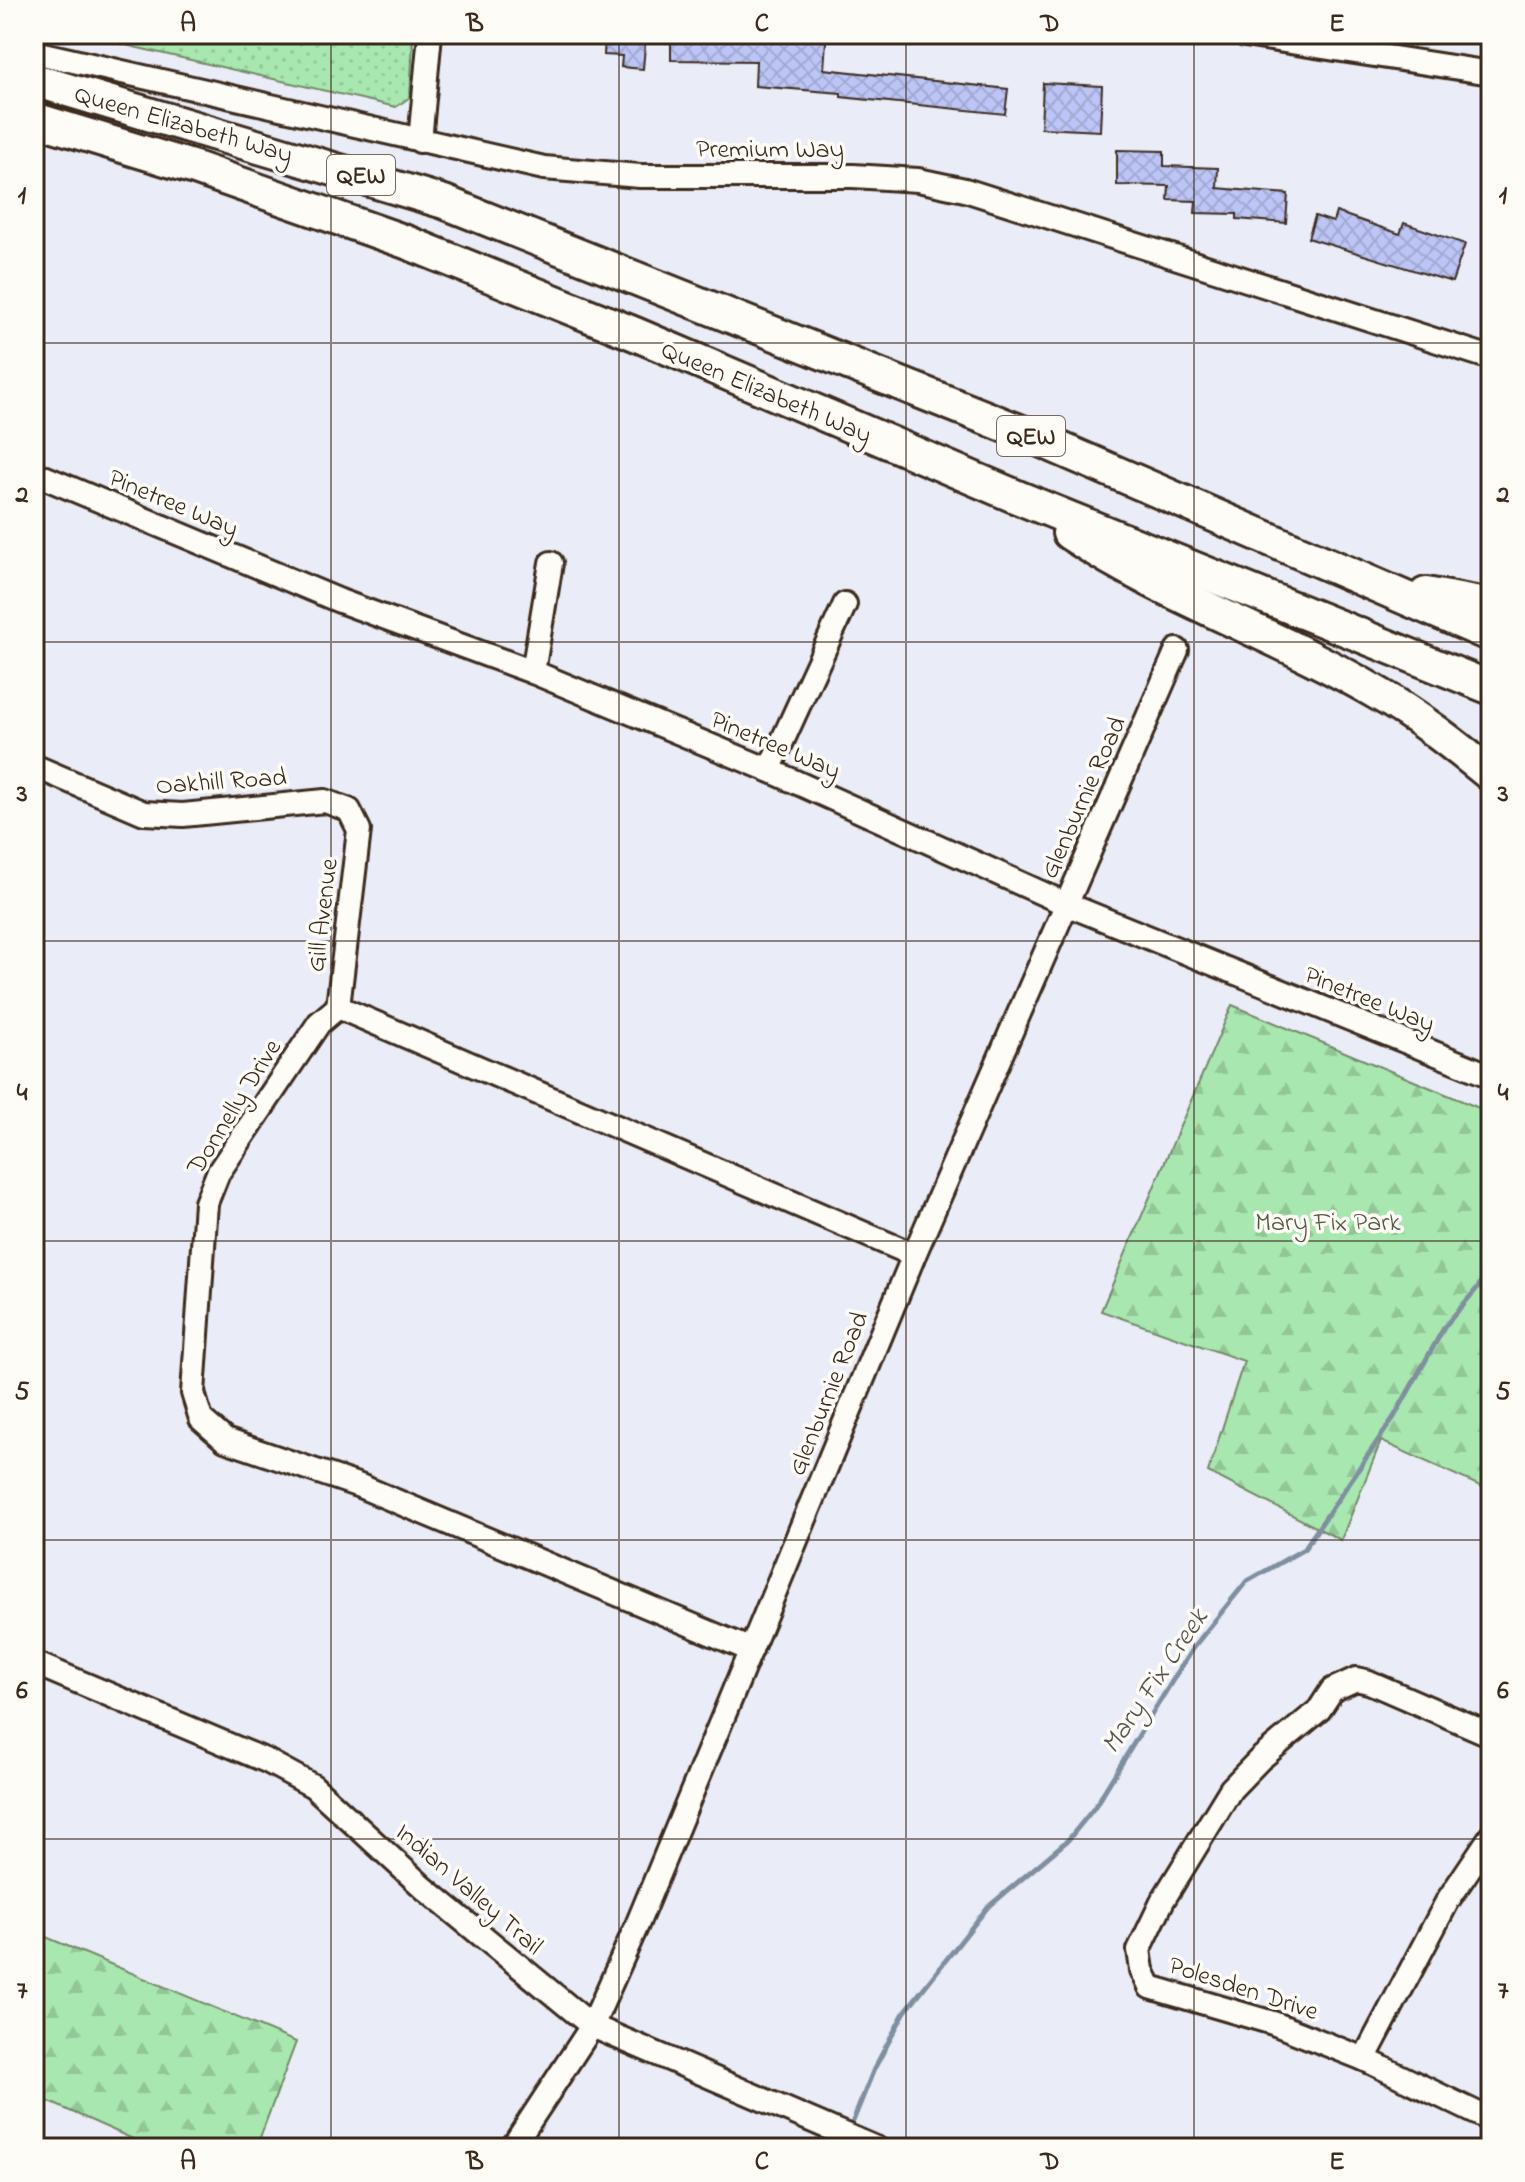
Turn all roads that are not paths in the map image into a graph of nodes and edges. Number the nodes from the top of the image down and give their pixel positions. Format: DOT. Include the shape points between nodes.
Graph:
graph roads {
  1 [pos="430,34"];
  2 [pos="1245,35"];
  3 [pos="34,52"];
  4 [pos="1491,73"];
  5 [pos="34,80"];
  6 [pos="34,119"];
  7 [pos="420,141"];
  8 [pos="1491,358"];
  9 [pos="34,473"];
  10 [pos="1017,497"];
  11 [pos="551,563"];
  12 [pos="1379,587"];
  13 [pos="845,604"];
  14 [pos="1491,606"];
  15 [pos="1491,635"];
  16 [pos="1177,650"];
  17 [pos="533,672"];
  18 [pos="1491,688"];
  19 [pos="34,766"];
  20 [pos="769,770"];
  21 [pos="1491,775"];
  22 [pos="359,830"];
  23 [pos="1066,904"];
  24 [pos="338,1007"];
  25 [pos="1491,1076"];
  26 [pos="914,1255"];
  27 [pos="751,1650"];
  28 [pos="34,1663"];
  29 [pos="1491,1735"];
  30 [pos="1491,1836"];
  31 [pos="592,2026"];
  32 [pos="1364,2059"];
  33 [pos="1491,2120"];
  34 [pos="512,2148"];
  35 [pos="876,2148"];
  1 -- 7 [label="street"];
  2 -- 4 [label="street"];
  3 -- 7 [label="street, Premium Way"];
  5 -- 12 [label="highway, Queen Elizabeth Way / QEW" via="444,202 1024,433"];
  6 -- 10 [label="highway, Queen Elizabeth Way / QEW" via="195,168 406,242"];
  7 -- 8 [label="street, Premium Way" via="595,174 853,176 930,182"];
  9 -- 17 [label="street, Pinetree Way" via="340,601"];
  10 -- 18 [label="highway, Queen Elizabeth Way / QEW"];
  10 -- 21 [label="highway" via="1119,567 1375,691"];
  11 -- 17 [label="street"];
  12 -- 14 [label="highway"];
  12 -- 15 [label="highway, Queen Elizabeth Way / QEW"];
  13 -- 20 [label="street"];
  16 -- 23 [label="street, Glenburnie Road"];
  17 -- 20 [label="street, Pinetree Way"];
  19 -- 22 [label="street, Oakhill Road" via="144,813 183,815 325,801 349,810"];
  20 -- 23 [label="street, Pinetree Way"];
  22 -- 24 [label="street, Gill Avenue"];
  23 -- 25 [label="street, Pinetree Way"];
  23 -- 26 [label="street, Glenburnie Road"];
  24 -- 26 [label="street"];
  24 -- 27 [label="street, Donnelly Drive" via="319,1023 226,1161 206,1203 193,1393 201,1419 225,1440 360,1486"];
  26 -- 27 [label="street, Glenburnie Road"];
  27 -- 31 [label="street, Glenburnie Road"];
  28 -- 31 [label="street, Indian Valley Trail" via="267,1761 313,1786 424,1888"];
  29 -- 32 [label="street, Polesden Drive" via="1369,1682 1356,1679 1332,1690 1319,1710 1231,1789 1139,1950 1150,1987 1273,2023"];
  30 -- 32 [label="street" via="1448,1900"];
  31 -- 34 [label="street, Glenburnie Road"];
  31 -- 35 [label="street, Indian Valley Trail"];
  32 -- 33 [label="street"];
}
